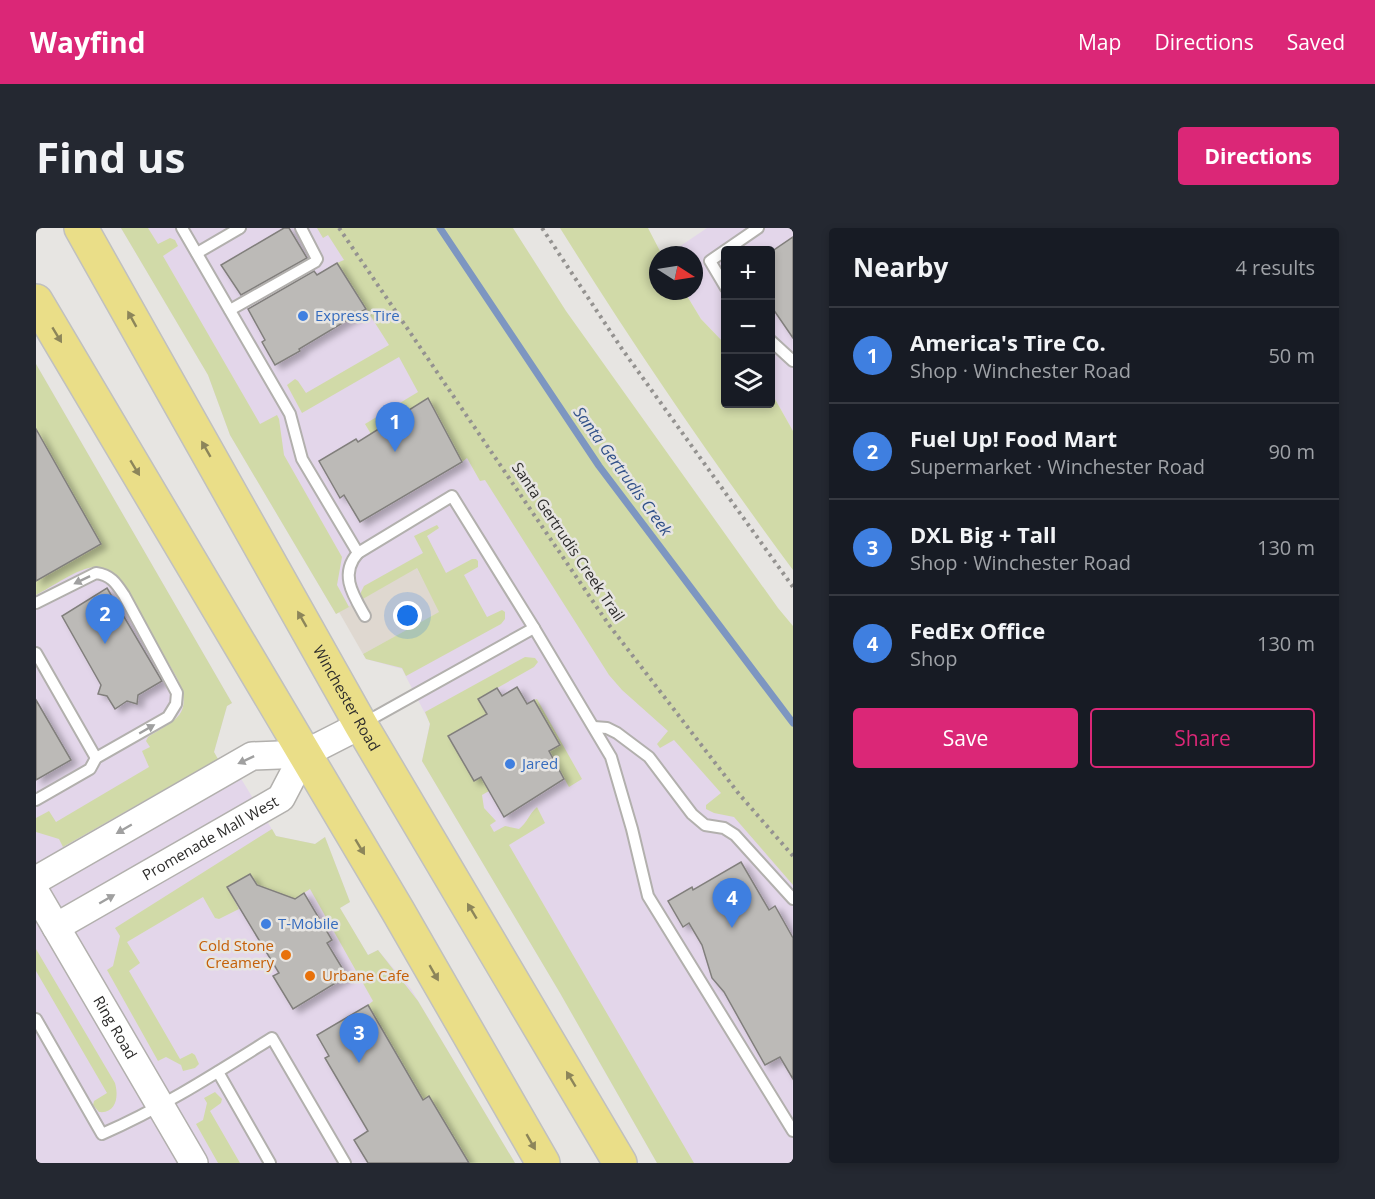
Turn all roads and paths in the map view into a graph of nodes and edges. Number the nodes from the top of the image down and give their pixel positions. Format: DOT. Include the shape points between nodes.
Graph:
graph roads {
  1 [pos="81,228"];
  2 [pos="182,228"];
  3 [pos="240,228"];
  4 [pos="301,228"];
  5 [pos="339,228"];
  6 [pos="542,228"];
  7 [pos="758,228"];
  8 [pos="732,246"];
  9 [pos="197,252"];
  10 [pos="721,253"];
  11 [pos="721,280"];
  12 [pos="36,301"];
  13 [pos="230,310"];
  14 [pos="775,344"];
  15 [pos="793,361"];
  16 [pos="358,553"];
  17 [pos="793,587"];
  18 [pos="36,603"];
  19 [pos="365,616"];
  20 [pos="534,628"];
  21 [pos="36,653"];
  22 [pos="362,725"];
  23 [pos="594,727"];
  24 [pos="304,754"];
  25 [pos="96,758"];
  26 [pos="36,800"];
  27 [pos="793,856"];
  28 [pos="36,880"];
  29 [pos="36,893"];
  30 [pos="793,899"];
  31 [pos="56,927"];
  32 [pos="36,1019"];
  33 [pos="218,1072"];
  34 [pos="160,1107"];
  35 [pos="793,1131"];
  36 [pos="194,1163"];
  37 [pos="270,1163"];
  38 [pos="345,1163"];
  39 [pos="543,1163"];
  40 [pos="621,1163"];
  22 -- 1 [label="main road, Winchester Road, one-way"];
  2 -- 9 [label="lane"];
  3 -- 9 [label="lane"];
  4 -- 13 [label="lane" via="317,258 315,262"];
  5 -- 27 [label="path, Santa Gertrudis Creek Trail" via="609,625 739,794"];
  6 -- 17 [label="path" via="622,349"];
  7 -- 8 [label="lane"];
  9 -- 13 [label="lane"];
  10 -- 11 [label="lane" via="710,261"];
  12 -- 24 [label="main road, one-way"];
  13 -- 16 [label="lane" via="290,414 302,459"];
  14 -- 15 [label="lane"];
  16 -- 19 [label="lane" via="348,570 349,588"];
  16 -- 20 [label="lane" via="452,496"];
  25 -- 18 [label="lane, one-way" via="168,717 177,693 124,595 106,574 96,573"];
  20 -- 22 [label="lane"];
  20 -- 23 [label="lane"];
  21 -- 25 [label="lane"];
  22 -- 24 [label="street"];
  40 -- 22 [label="main road, Winchester Road, one-way"];
  23 -- 30 [label="lane" via="607,728 649,757 692,814 705,825 724,828 735,835"];
  23 -- 35 [label="lane" via="611,757 648,896"];
  24 -- 28 [label="street, one-way" via="252,756"];
  31 -- 24 [label="street, Promenade Mall West, one-way" via="280,798"];
  24 -- 39 [label="main road, one-way"];
  25 -- 26 [label="lane" via="90,769"];
  29 -- 31 [label="street, Ring Road"];
  31 -- 34 [label="street, Ring Road"];
  32 -- 34 [label="lane" via="102,1134"];
  33 -- 34 [label="lane"];
  33 -- 37 [label="lane"];
  33 -- 38 [label="lane" via="272,1038"];
  34 -- 36 [label="street, Ring Road"];
}
